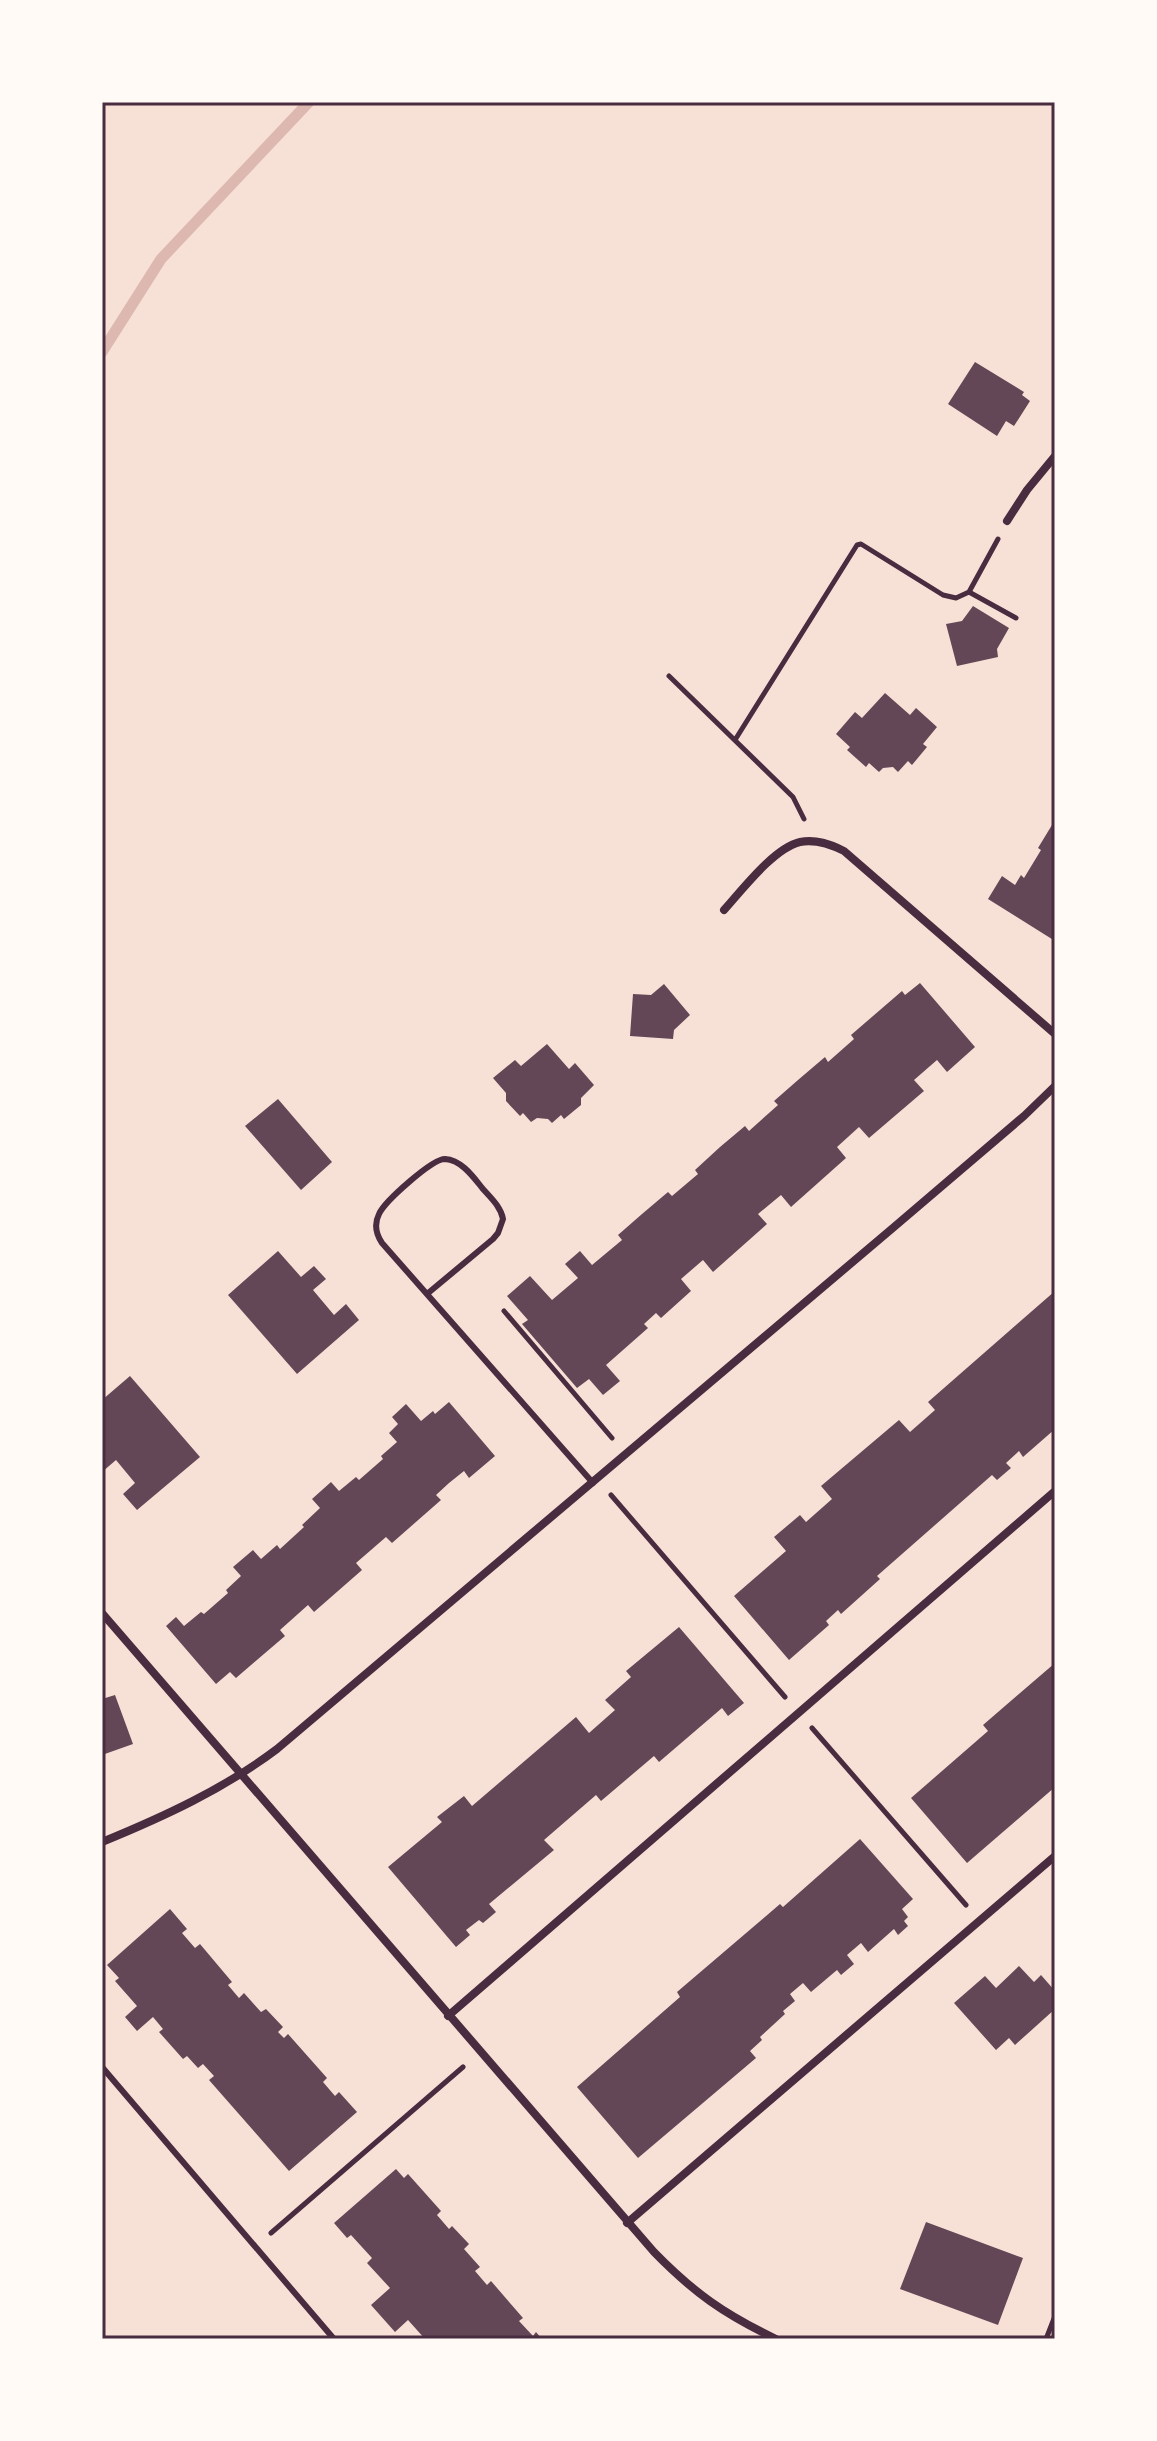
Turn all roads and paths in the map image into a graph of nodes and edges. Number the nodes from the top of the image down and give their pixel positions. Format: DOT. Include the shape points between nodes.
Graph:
graph roads {
  1 [pos="1055,456"];
  2 [pos="1007,521"];
  3 [pos="969,592"];
  4 [pos="1016,618"];
  5 [pos="669,676"];
  6 [pos="735,740"];
  7 [pos="815,841"];
  8 [pos="724,910"];
  9 [pos="1055,1034"];
  10 [pos="1055,1086"];
  11 [pos="427,1294"];
  12 [pos="504,1311"];
  13 [pos="615,1442"];
  14 [pos="593,1483"];
  15 [pos="1055,1491"];
  16 [pos="102,1613"];
  17 [pos="241,1774"];
  18 [pos="102,1842"];
  19 [pos="1055,1856"];
  20 [pos="448,2016"];
  21 [pos="481,2052"];
  22 [pos="102,2067"];
  23 [pos="627,2223"];
  24 [pos="267,2236"];
  25 [pos="1055,2316"];
  26 [pos="334,2339"];
  27 [pos="776,2339"];
  28 [pos="1046,2339"];
  1 -- 2 [label="street"];
  2 -- 3 [label="path"];
  3 -- 4 [label="path"];
  3 -- 6 [label="path" via="956,598 943,595 857,545"];
  5 -- 6 [label="path"];
  6 -- 7 [label="path" via="793,797"];
  7 -- 8 [label="street" via="786,848"];
  7 -- 9 [label="street" via="844,851"];
  10 -- 14 [label="street"];
  11 -- 11 [label="lane" via="493,1239 503,1219 469,1172 445,1159 388,1201 377,1220 382,1243"];
  11 -- 14 [label="lane"];
  12 -- 13 [label="path"];
  14 -- 17 [label="street"];
  15 -- 20 [label="street"];
  16 -- 17 [label="street"];
  17 -- 18 [label="street"];
  17 -- 20 [label="street"];
  19 -- 23 [label="street"];
  20 -- 21 [label="street"];
  21 -- 23 [label="street"];
  21 -- 24 [label="path"];
  22 -- 26 [label="lane"];
  23 -- 27 [label="street" via="705,2299"];
  25 -- 28 [label="path"];
}
